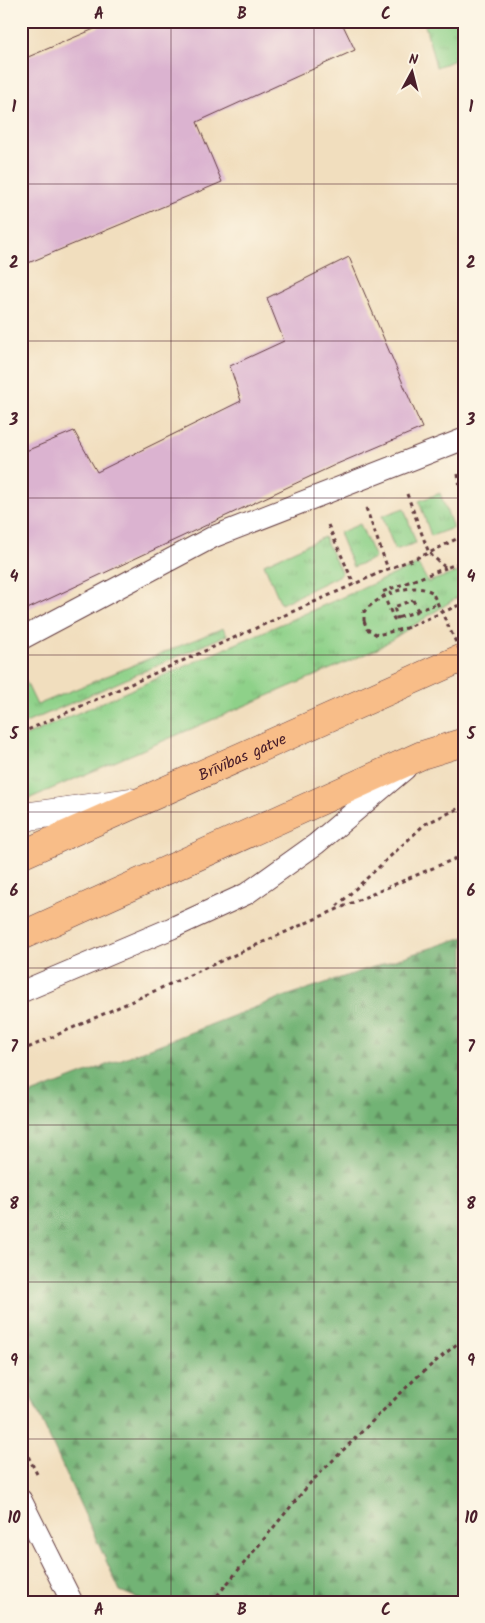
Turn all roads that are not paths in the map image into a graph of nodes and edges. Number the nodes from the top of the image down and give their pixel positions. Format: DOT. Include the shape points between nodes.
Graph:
graph roads {
  1 [pos="458,441"];
  2 [pos="21,639"];
  3 [pos="464,658"];
  4 [pos="464,742"];
  5 [pos="422,755"];
  6 [pos="147,800"];
  7 [pos="21,820"];
  8 [pos="21,855"];
  9 [pos="21,936"];
  10 [pos="21,992"];
  11 [pos="21,1500"];
  12 [pos="72,1602"];
  1 -- 2 [label="lane" via="213,537"];
  3 -- 6 [label="highway, Brīvības gatve"];
  4 -- 5 [label="highway"];
  5 -- 9 [label="highway"];
  5 -- 10 [label="lane" via="316,844 246,894"];
  6 -- 7 [label="street" via="30,816"];
  6 -- 8 [label="highway, Brīvības gatve"];
  11 -- 12 [label="lane"];
}
